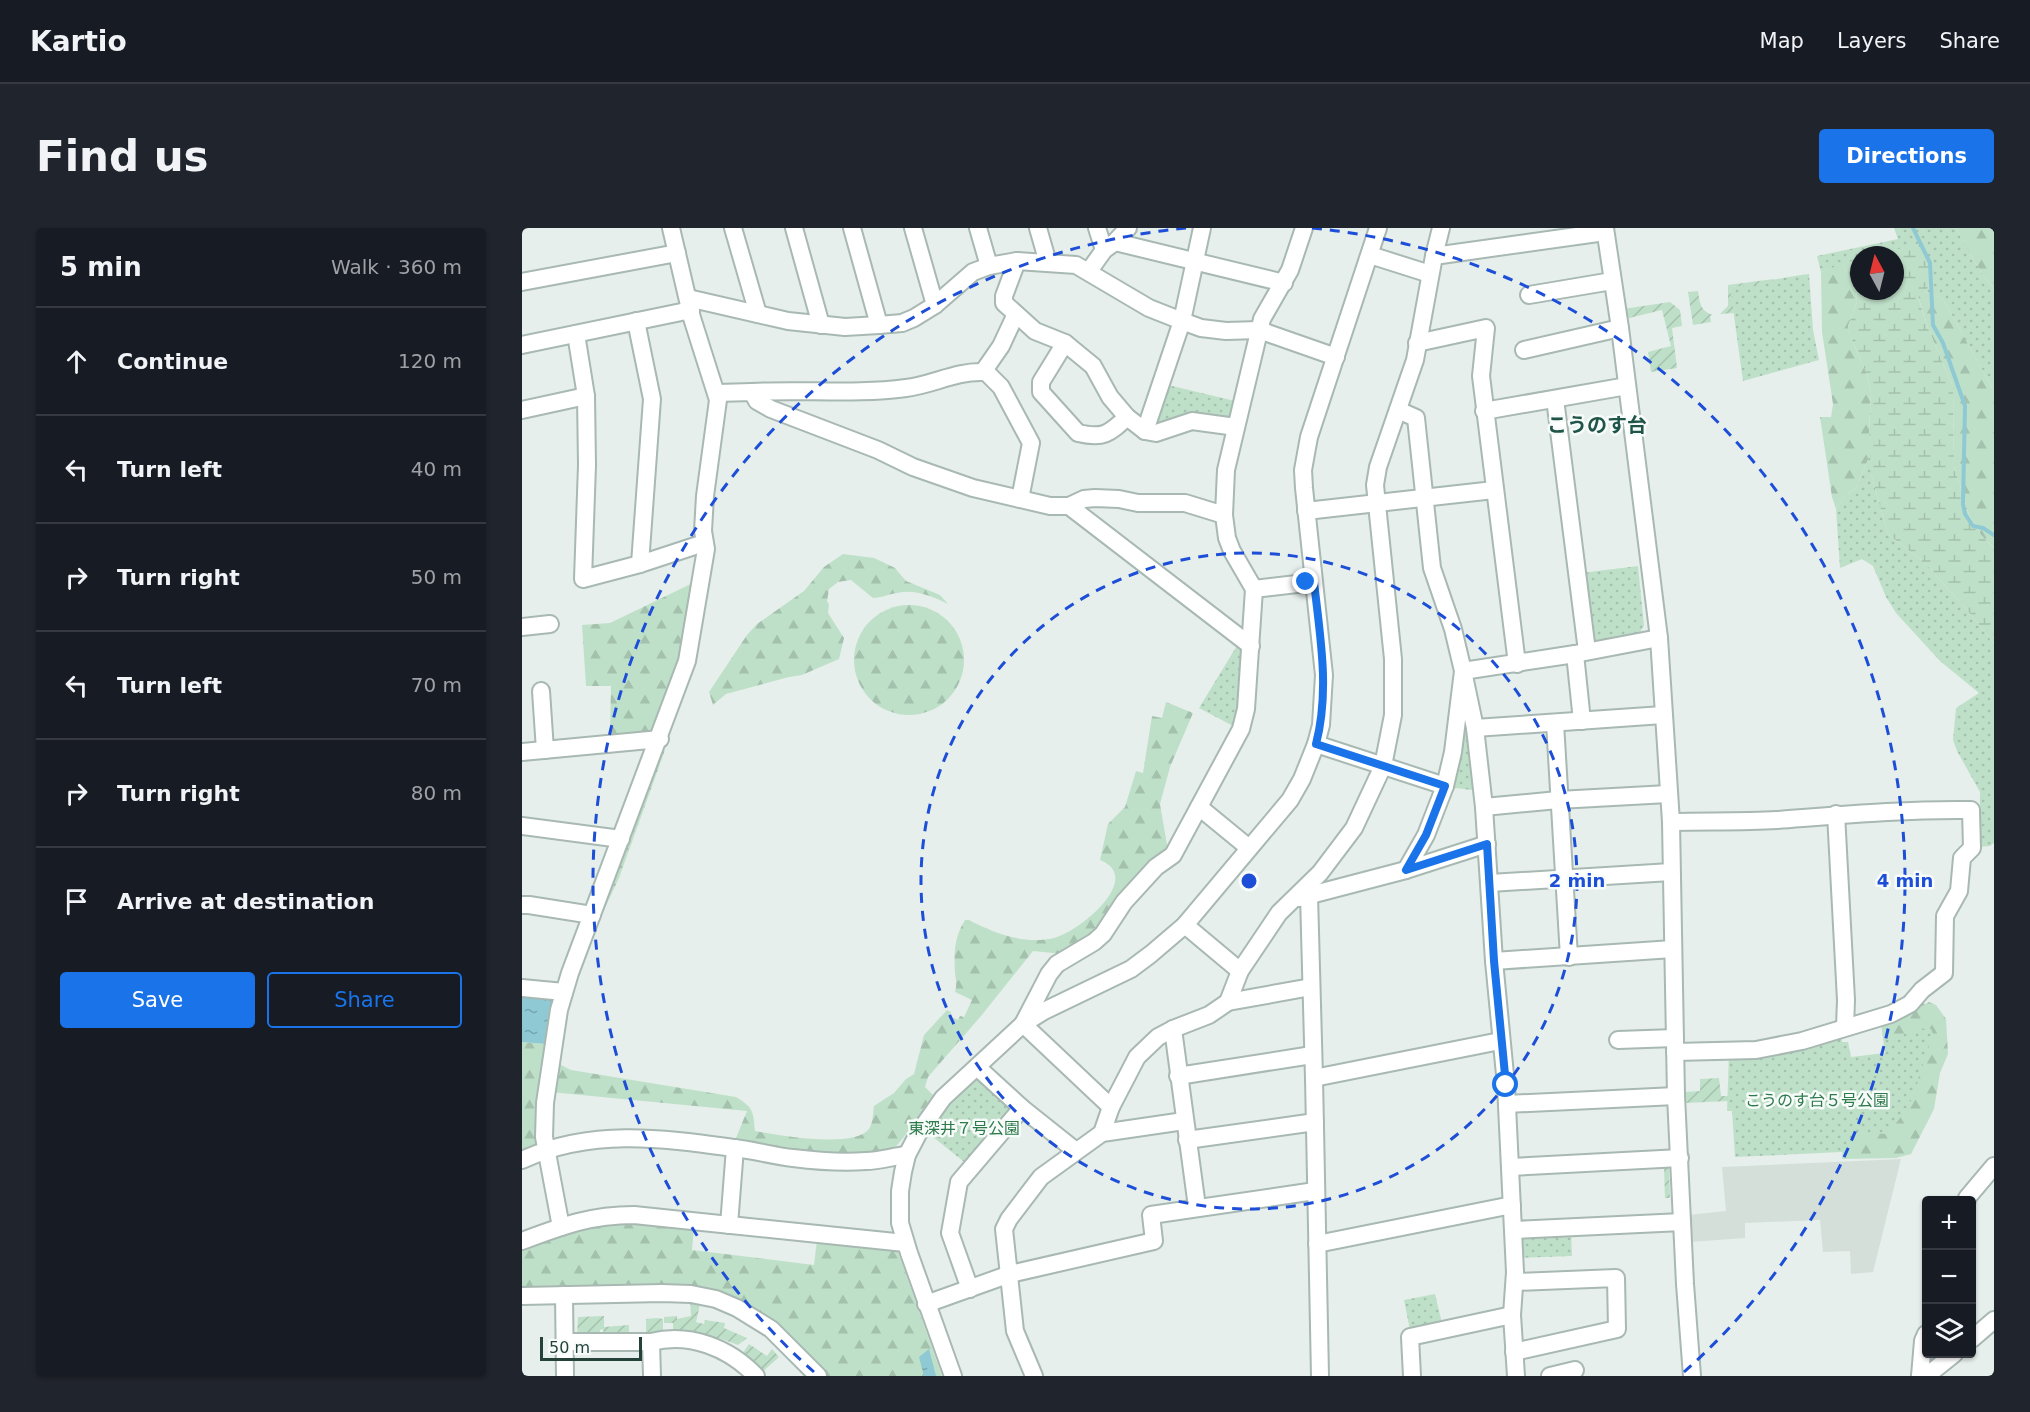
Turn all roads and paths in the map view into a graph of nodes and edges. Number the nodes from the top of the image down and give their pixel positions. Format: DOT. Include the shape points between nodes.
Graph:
graph roads {
  1 [pos="671,228"];
  2 [pos="733,228"];
  3 [pos="794,228"];
  4 [pos="852,228"];
  5 [pos="913,228"];
  6 [pos="978,228"];
  7 [pos="1038,228"];
  8 [pos="1097,228"];
  9 [pos="1128,228"];
  10 [pos="1202,228"];
  11 [pos="1304,228"];
  12 [pos="1378,228"];
  13 [pos="1441,228"];
  14 [pos="1605,230"];
  15 [pos="1109,246"];
  16 [pos="677,253"];
  17 [pos="1370,255"];
  18 [pos="1434,256"];
  19 [pos="1017,261"];
  20 [pos="1195,261"];
  21 [pos="1048,263"];
  22 [pos="989,266"];
  23 [pos="1089,272"];
  24 [pos="1430,274"];
  25 [pos="1612,280"];
  26 [pos="522,282"];
  27 [pos="1284,283"];
  28 [pos="1529,295"];
  29 [pos="689,304"];
  30 [pos="935,305"];
  31 [pos="758,314"];
  32 [pos="1016,314"];
  33 [pos="636,321"];
  34 [pos="1182,321"];
  35 [pos="879,325"];
  36 [pos="821,326"];
  37 [pos="1620,328"];
  38 [pos="1258,330"];
  39 [pos="576,334"];
  40 [pos="1065,343"];
  41 [pos="1417,343"];
  42 [pos="522,345"];
  43 [pos="1524,350"];
  44 [pos="1336,357"];
  45 [pos="984,370"];
  46 [pos="1627,386"];
  47 [pos="752,392"];
  48 [pos="717,393"];
  49 [pos="586,396"];
  50 [pos="1555,399"];
  51 [pos="522,410"];
  52 [pos="1398,410"];
  53 [pos="1484,411"];
  54 [pos="1127,417"];
  55 [pos="1236,427"];
  56 [pos="1145,431"];
  57 [pos="1494,489"];
  58 [pos="1425,497"];
  59 [pos="1020,499"];
  60 [pos="1376,504"];
  61 [pos="1069,506"];
  62 [pos="1306,511"];
  63 [pos="1224,515"];
  64 [pos="704,543"];
  65 [pos="640,564"];
  66 [pos="1314,582"];
  67 [pos="1254,589"];
  68 [pos="550,624"];
  69 [pos="522,627"];
  70 [pos="1659,638"];
  71 [pos="1251,646"];
  72 [pos="1581,652"];
  73 [pos="1517,663"];
  74 [pos="1463,670"];
  75 [pos="541,691"];
  76 [pos="1664,715"];
  77 [pos="1582,721"];
  78 [pos="1555,723"];
  79 [pos="1475,728"];
  80 [pos="660,739"];
  81 [pos="1316,744"];
  82 [pos="545,750"];
  83 [pos="522,752"];
  84 [pos="1383,766"];
  85 [pos="1445,786"];
  86 [pos="1668,794"];
  87 [pos="1558,800"];
  88 [pos="1199,807"];
  89 [pos="1485,807"];
  90 [pos="1836,814"];
  91 [pos="1671,822"];
  92 [pos="522,826"];
  93 [pos="621,839"];
  94 [pos="1487,844"];
  95 [pos="1249,848"];
  96 [pos="1406,870"];
  97 [pos="1671,872"];
  98 [pos="1564,878"];
  99 [pos="1491,883"];
  100 [pos="1302,897"];
  101 [pos="522,905"];
  102 [pos="592,915"];
  103 [pos="1185,925"];
  104 [pos="1673,949"];
  105 [pos="1569,957"];
  106 [pos="1494,961"];
  107 [pos="1240,971"];
  108 [pos="1311,987"];
  109 [pos="522,988"];
  110 [pos="564,992"];
  111 [pos="1228,1002"];
  112 [pos="1023,1023"];
  113 [pos="1845,1027"];
  114 [pos="1173,1029"];
  115 [pos="1618,1040"];
  116 [pos="1500,1041"];
  117 [pos="1675,1045"];
  118 [pos="1312,1055"];
  119 [pos="977,1067"];
  120 [pos="1178,1076"];
  121 [pos="1314,1078"];
  122 [pos="1676,1096"];
  123 [pos="1507,1104"];
  124 [pos="1022,1107"];
  125 [pos="1111,1107"];
  126 [pos="1184,1121"];
  127 [pos="1314,1122"];
  128 [pos="1102,1133"];
  129 [pos="1187,1140"];
  130 [pos="735,1148"];
  131 [pos="546,1149"];
  132 [pos="1076,1151"];
  133 [pos="907,1155"];
  134 [pos="1680,1158"];
  135 [pos="522,1160"];
  136 [pos="1994,1166"];
  137 [pos="1510,1167"];
  138 [pos="1315,1191"];
  139 [pos="1969,1196"];
  140 [pos="1512,1205"];
  141 [pos="1197,1207"];
  142 [pos="1682,1222"];
  143 [pos="729,1225"];
  144 [pos="561,1227"];
  145 [pos="1514,1230"];
  146 [pos="522,1241"];
  147 [pos="905,1243"];
  148 [pos="1317,1244"];
  149 [pos="1010,1274"];
  150 [pos="1515,1282"];
  151 [pos="970,1289"];
  152 [pos="564,1295"];
  153 [pos="522,1296"];
  154 [pos="926,1304"];
  155 [pos="1512,1315"];
  156 [pos="1994,1320"];
  157 [pos="1976,1335"];
  158 [pos="565,1342"];
  159 [pos="651,1342"];
  160 [pos="1514,1352"];
  161 [pos="1922,1353"];
  162 [pos="1948,1358"];
  163 [pos="738,1368"];
  164 [pos="1575,1370"];
  165 [pos="566,1376"];
  166 [pos="652,1376"];
  167 [pos="756,1376"];
  168 [pos="818,1376"];
  169 [pos="952,1376"];
  170 [pos="1034,1376"];
  171 [pos="1320,1376"];
  172 [pos="1412,1376"];
  173 [pos="1515,1376"];
  174 [pos="1550,1376"];
  175 [pos="1690,1376"];
  176 [pos="1920,1376"];
  1 -- 16 [label="street"];
  2 -- 31 [label="street"];
  3 -- 36 [label="street"];
  4 -- 35 [label="street"];
  5 -- 30 [label="street"];
  6 -- 22 [label="street"];
  7 -- 21 [label="street"];
  8 -- 15 [label="street"];
  9 -- 15 [label="street"];
  10 -- 20 [label="street"];
  11 -- 27 [label="street"];
  12 -- 17 [label="street"];
  13 -- 18 [label="street"];
  14 -- 18 [label="street"];
  14 -- 25 [label="street"];
  15 -- 20 [label="street"];
  15 -- 23 [label="street"];
  16 -- 26 [label="street"];
  16 -- 29 [label="street"];
  17 -- 24 [label="street"];
  17 -- 44 [label="street"];
  18 -- 24 [label="street"];
  19 -- 21 [label="street"];
  19 -- 22 [label="street"];
  19 -- 32 [label="street" via="1004,296 1004,303"];
  20 -- 27 [label="street"];
  20 -- 34 [label="street"];
  21 -- 23 [label="street" via="1076,265"];
  22 -- 30 [label="street" via="973,272"];
  23 -- 34 [label="street" via="1149,308"];
  24 -- 41 [label="street"];
  25 -- 28 [label="street"];
  25 -- 37 [label="street"];
  27 -- 38 [label="street"];
  29 -- 31 [label="street"];
  29 -- 33 [label="street"];
  29 -- 48 [label="street"];
  30 -- 35 [label="street" via="902,323"];
  31 -- 36 [label="street"];
  32 -- 40 [label="street" via="1035,331"];
  32 -- 45 [label="street"];
  33 -- 39 [label="street"];
  33 -- 65 [label="street" via="652,399"];
  34 -- 38 [label="street" via="1226,331"];
  34 -- 56 [label="street"];
  35 -- 36 [label="street"];
  37 -- 43 [label="street"];
  37 -- 46 [label="street"];
  38 -- 44 [label="street"];
  38 -- 55 [label="street"];
  39 -- 42 [label="street"];
  39 -- 49 [label="street"];
  40 -- 54 [label="street" via="1093,366 1110,397"];
  40 -- 54 [label="street" via="1041,382 1041,392 1048,401 1071,427 1087,435 1111,432"];
  41 -- 52 [label="street"];
  41 -- 53 [label="street" via="1486,328 1481,376"];
  44 -- 62 [label="street" via="1309,437 1303,470"];
  45 -- 47 [label="street" via="874,392"];
  45 -- 59 [label="street" via="1001,387 1031,443"];
  46 -- 50 [label="street"];
  46 -- 70 [label="street"];
  47 -- 48 [label="street"];
  47 -- 59 [label="street" via="757,401 771,409 913,467"];
  48 -- 64 [label="street" via="705,496"];
  49 -- 51 [label="street"];
  49 -- 65 [label="street" via="583,579"];
  50 -- 53 [label="street"];
  50 -- 72 [label="street"];
  52 -- 58 [label="street" via="1416,417"];
  52 -- 60 [label="street" via="1378,467"];
  53 -- 57 [label="street"];
  54 -- 56 [label="street"];
  55 -- 56 [label="street" via="1192,421 1156,433"];
  55 -- 63 [label="street" via="1226,470"];
  57 -- 58 [label="street"];
  57 -- 73 [label="street"];
  58 -- 60 [label="street"];
  58 -- 74 [label="street" via="1432,568"];
  59 -- 61 [label="street"];
  60 -- 62 [label="street"];
  60 -- 84 [label="street" via="1393,659 1393,715"];
  61 -- 63 [label="street" via="1084,500 1119,499 1185,503"];
  61 -- 71 [label="street"];
  62 -- 66 [label="street"];
  63 -- 67 [label="street" via="1232,551"];
  64 -- 65 [label="street"];
  64 -- 80 [label="street" via="687,661"];
  66 -- 67 [label="street"];
  66 -- 81 [label="street" via="1324,675"];
  67 -- 71 [label="street"];
  68 -- 69 [label="street"];
  70 -- 72 [label="street"];
  70 -- 76 [label="street"];
  71 -- 88 [label="street" via="1241,729"];
  72 -- 73 [label="street"];
  72 -- 77 [label="street"];
  73 -- 74 [label="street"];
  74 -- 79 [label="street"];
  74 -- 85 [label="street"];
  75 -- 82 [label="street"];
  76 -- 77 [label="street"];
  76 -- 86 [label="street"];
  77 -- 78 [label="street"];
  78 -- 79 [label="street"];
  78 -- 87 [label="street"];
  79 -- 89 [label="street"];
  80 -- 82 [label="street"];
  80 -- 93 [label="street"];
  81 -- 84 [label="street"];
  81 -- 95 [label="street" via="1290,800"];
  82 -- 83 [label="street"];
  84 -- 85 [label="street"];
  84 -- 100 [label="street" via="1354,828"];
  85 -- 96 [label="street" via="1426,835"];
  86 -- 87 [label="street"];
  86 -- 91 [label="street"];
  87 -- 89 [label="street"];
  87 -- 98 [label="street"];
  88 -- 95 [label="street"];
  88 -- 112 [label="street" via="1173,855 1156,867 1124,902 1103,934 1057,964"];
  89 -- 94 [label="street"];
  90 -- 91 [label="street" via="1776,820"];
  90 -- 113 [label="street"];
  90 -- 113 [label="street" via="1971,810 1972,848 1962,858 1959,891 1945,916 1944,973 1910,1004 1891,1014"];
  91 -- 97 [label="street"];
  92 -- 93 [label="street"];
  93 -- 102 [label="street"];
  94 -- 96 [label="street"];
  94 -- 99 [label="street"];
  95 -- 103 [label="street"];
  96 -- 100 [label="street"];
  97 -- 98 [label="street"];
  97 -- 104 [label="street"];
  98 -- 99 [label="street"];
  98 -- 105 [label="street"];
  99 -- 106 [label="street"];
  100 -- 107 [label="street" via="1279,913"];
  100 -- 108 [label="street"];
  101 -- 102 [label="street"];
  102 -- 110 [label="street"];
  103 -- 107 [label="street"];
  103 -- 112 [label="street" via="1131,969"];
  104 -- 105 [label="street"];
  104 -- 117 [label="street"];
  105 -- 106 [label="street"];
  106 -- 116 [label="street"];
  107 -- 111 [label="street"];
  108 -- 111 [label="street"];
  108 -- 118 [label="street"];
  109 -- 110 [label="street"];
  110 -- 131 [label="street" via="547,1086"];
  111 -- 114 [label="street" via="1209,1015"];
  112 -- 119 [label="street"];
  112 -- 125 [label="street"];
  113 -- 117 [label="street" via="1756,1050"];
  114 -- 120 [label="street"];
  114 -- 125 [label="street" via="1158,1037 1137,1058"];
  115 -- 117 [label="street"];
  116 -- 121 [label="street"];
  116 -- 123 [label="street"];
  117 -- 122 [label="street"];
  118 -- 120 [label="street"];
  118 -- 121 [label="street"];
  119 -- 124 [label="street"];
  119 -- 133 [label="street" via="930,1114"];
  120 -- 126 [label="street"];
  121 -- 127 [label="street"];
  122 -- 123 [label="street"];
  122 -- 134 [label="street"];
  123 -- 137 [label="street"];
  124 -- 132 [label="street"];
  124 -- 151 [label="street" via="959,1182 950,1233"];
  125 -- 128 [label="street"];
  126 -- 128 [label="street"];
  126 -- 129 [label="street"];
  127 -- 129 [label="street"];
  127 -- 138 [label="street"];
  128 -- 132 [label="street"];
  129 -- 141 [label="street"];
  130 -- 131 [label="street" via="615,1137"];
  130 -- 133 [label="street" via="829,1161"];
  130 -- 143 [label="street"];
  131 -- 135 [label="street"];
  131 -- 144 [label="street"];
  132 -- 149 [label="street" via="1041,1177 1009,1219 1004,1230"];
  133 -- 147 [label="street" via="899,1206"];
  134 -- 137 [label="street"];
  134 -- 142 [label="street"];
  136 -- 139 [label="street"];
  137 -- 140 [label="street"];
  138 -- 141 [label="street"];
  138 -- 148 [label="street"];
  140 -- 145 [label="street"];
  140 -- 148 [label="street"];
  141 -- 149 [label="street" via="1151,1215 1154,1241"];
  142 -- 145 [label="street"];
  142 -- 175 [label="street"];
  143 -- 144 [label="street" via="609,1215"];
  143 -- 147 [label="street"];
  144 -- 146 [label="street"];
  145 -- 150 [label="street"];
  147 -- 154 [label="street"];
  148 -- 171 [label="street"];
  149 -- 151 [label="street"];
  149 -- 170 [label="street" via="1015,1331"];
  150 -- 155 [label="street"];
  150 -- 160 [label="street" via="1616,1278 1617,1329"];
  151 -- 154 [label="street"];
  152 -- 153 [label="street"];
  152 -- 158 [label="street"];
  152 -- 168 [label="street" via="691,1294 716,1299 771,1329"];
  154 -- 169 [label="street"];
  155 -- 160 [label="street"];
  155 -- 172 [label="street" via="1410,1337"];
  156 -- 157 [label="street"];
  158 -- 159 [label="street"];
  158 -- 165 [label="street"];
  159 -- 163 [label="street" via="665,1338 719,1348"];
  159 -- 166 [label="street"];
  160 -- 173 [label="street"];
  161 -- 176 [label="street"];
  162 -- 176 [label="street"];
  163 -- 167 [label="street"];
  164 -- 174 [label="street"];
}
